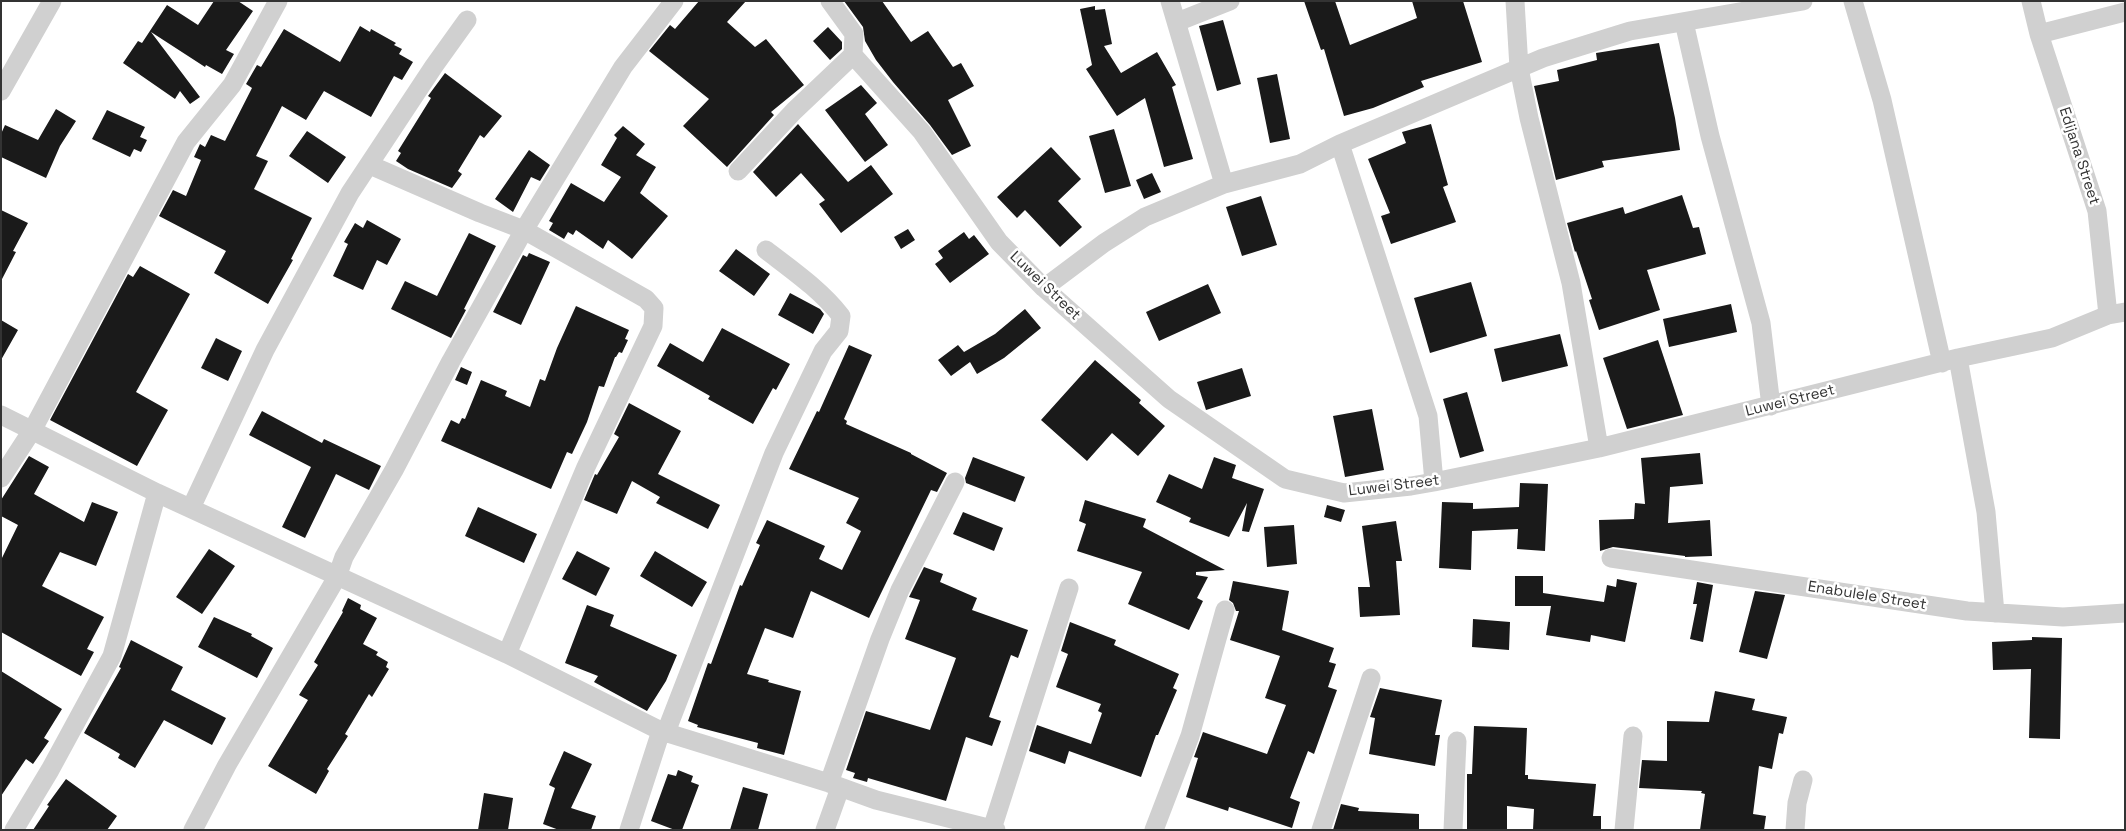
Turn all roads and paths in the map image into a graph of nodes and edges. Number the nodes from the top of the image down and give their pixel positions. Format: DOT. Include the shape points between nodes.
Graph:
graph roads {
  1 [pos="52,1"];
  2 [pos="278,1"];
  3 [pos="674,1"];
  4 [pos="830,1"];
  5 [pos="1170,1"];
  6 [pos="1230,1"];
  7 [pos="1515,1"];
  8 [pos="1803,1"];
  9 [pos="1853,1"];
  10 [pos="2031,1"];
  11 [pos="2125,12"];
  12 [pos="467,20"];
  13 [pos="1176,22"];
  14 [pos="1684,22"];
  15 [pos="2039,34"];
  16 [pos="853,55"];
  17 [pos="1519,68"];
  18 [pos="1,91"];
  19 [pos="1340,144"];
  20 [pos="370,164"];
  21 [pos="738,171"];
  22 [pos="1224,184"];
  23 [pos="524,230"];
  24 [pos="766,250"];
  25 [pos="1044,288"];
  26 [pos="2116,314"];
  27 [pos="1950,361"];
  28 [pos="1771,406"];
  29 [pos="1,414"];
  30 [pos="33,429"];
  31 [pos="1599,448"];
  32 [pos="1,478"];
  33 [pos="955,482"];
  34 [pos="1434,482"];
  35 [pos="157,493"];
  36 [pos="191,508"];
  37 [pos="1611,558"];
  38 [pos="337,577"];
  39 [pos="1069,588"];
  40 [pos="1225,610"];
  41 [pos="1995,613"];
  42 [pos="2125,613"];
  43 [pos="507,654"];
  44 [pos="1371,678"];
  45 [pos="664,732"];
  46 [pos="1633,736"];
  47 [pos="1457,741"];
  48 [pos="1802,780"];
  49 [pos="834,785"];
  50 [pos="994,829"];
  51 [pos="14,830"];
  52 [pos="193,830"];
  53 [pos="629,830"];
  54 [pos="825,830"];
  55 [pos="1154,830"];
  56 [pos="1321,830"];
  57 [pos="1453,830"];
  58 [pos="1624,830"];
  59 [pos="1795,830"];
  1 -- 18 [label="street"];
  2 -- 30 [label="street" via="232,85 186,142"];
  3 -- 23 [label="street" via="623,67"];
  4 -- 16 [label="street" via="854,34"];
  5 -- 13 [label="street"];
  6 -- 13 [label="street"];
  7 -- 17 [label="street"];
  8 -- 14 [label="street"];
  9 -- 27 [label="street"];
  10 -- 15 [label="street, Edijana Street"];
  11 -- 15 [label="street"];
  12 -- 20 [label="street"];
  13 -- 22 [label="street"];
  14 -- 17 [label="street" via="1630,31"];
  14 -- 28 [label="street" via="1710,136 1761,323"];
  15 -- 26 [label="street, Edijana Street" via="2096,211"];
  16 -- 21 [label="street"];
  16 -- 25 [label="street, Luwei Street" via="922,132 1000,242"];
  17 -- 19 [label="street"];
  17 -- 31 [label="street" via="1571,282"];
  19 -- 22 [label="street" via="1300,164"];
  19 -- 34 [label="street" via="1428,416"];
  20 -- 23 [label="street"];
  20 -- 36 [label="street" via="350,193 265,350"];
  22 -- 25 [label="street" via="1145,217"];
  23 -- 38 [label="street" via="344,557"];
  23 -- 43 [label="street" via="646,299 654,308 655,317 586,467"];
  24 -- 45 [label="street" via="834,307 841,316 839,331 823,351 774,453"];
  25 -- 34 [label="street, Luwei Street" via="1169,399 1285,479 1344,493"];
  26 -- 27 [label="street, Luwei Street" via="2052,338"];
  27 -- 28 [label="street, Luwei Street"];
  27 -- 41 [label="street" via="1986,512"];
  28 -- 31 [label="street, Luwei Street"];
  29 -- 30 [label="street"];
  30 -- 32 [label="street"];
  30 -- 35 [label="street"];
  31 -- 34 [label="street, Luwei Street"];
  33 -- 49 [label="street" via="900,590 880,639"];
  35 -- 36 [label="street"];
  35 -- 51 [label="street" via="112,656"];
  36 -- 38 [label="street"];
  37 -- 41 [label="street, Enabulele Street"];
  38 -- 43 [label="street"];
  38 -- 52 [label="street" via="227,765"];
  39 -- 50 [label="street"];
  40 -- 55 [label="street" via="1190,736"];
  41 -- 42 [label="street, Enabulele Street" via="2063,617"];
  43 -- 45 [label="street"];
  44 -- 56 [label="street"];
  45 -- 49 [label="street"];
  45 -- 53 [label="street"];
  46 -- 58 [label="street"];
  47 -- 57 [label="street"];
  48 -- 59 [label="street"];
  49 -- 50 [label="street" via="876,800"];
  49 -- 54 [label="street"];
}
